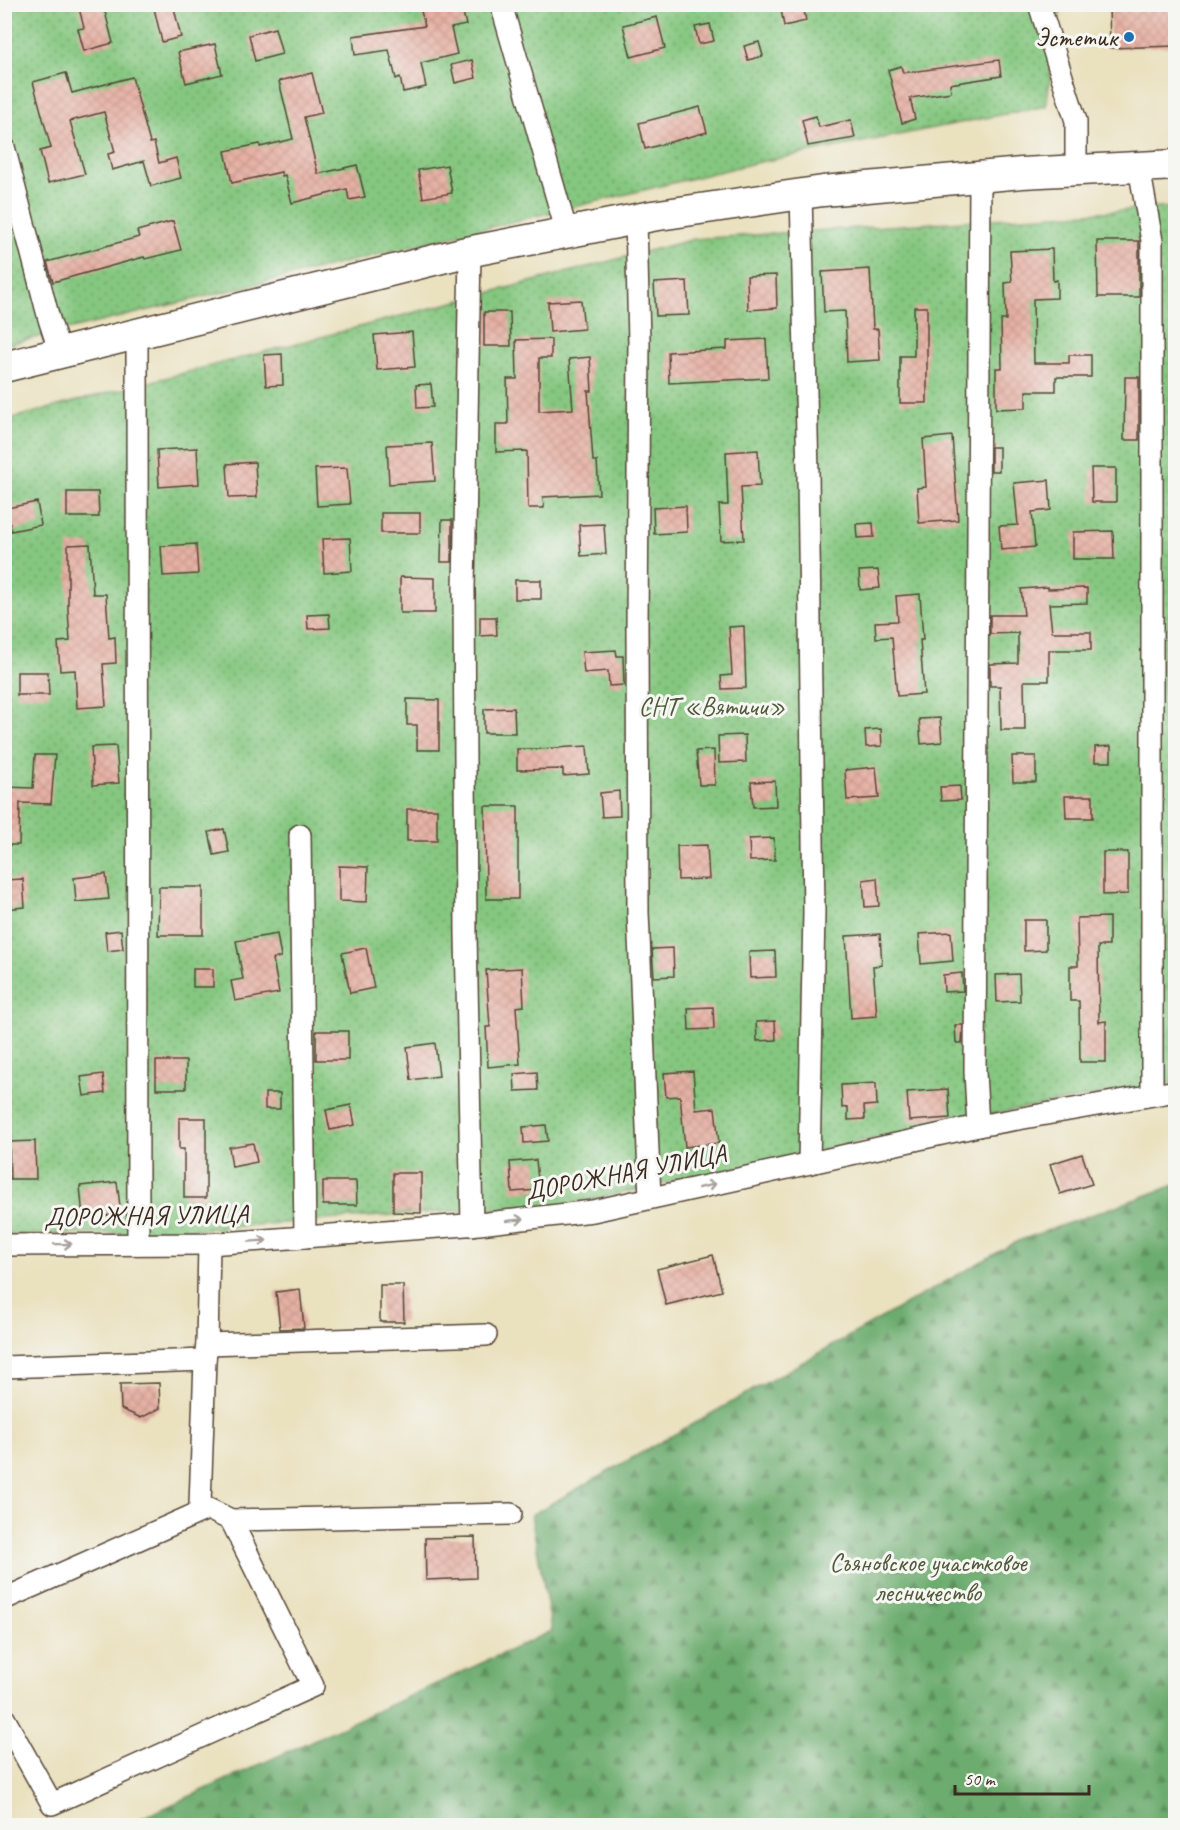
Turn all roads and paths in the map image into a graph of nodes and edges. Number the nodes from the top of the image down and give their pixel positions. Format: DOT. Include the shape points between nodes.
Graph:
graph roads {
  1 [pos="501,4"];
  2 [pos="1039,4"];
  3 [pos="4,147"];
  4 [pos="1176,165"];
  5 [pos="1139,167"];
  6 [pos="1076,170"];
  7 [pos="980,177"];
  8 [pos="801,194"];
  9 [pos="636,219"];
  10 [pos="567,232"];
  11 [pos="470,251"];
  12 [pos="137,333"];
  13 [pos="60,353"];
  14 [pos="4,367"];
  15 [pos="300,835"];
  16 [pos="1176,1091"];
  17 [pos="1152,1095"];
  18 [pos="978,1126"];
  19 [pos="809,1162"];
  20 [pos="650,1198"];
  21 [pos="472,1225"];
  22 [pos="305,1237"];
  23 [pos="138,1244"];
  24 [pos="209,1244"];
  25 [pos="4,1245"];
  26 [pos="486,1335"];
  27 [pos="206,1352"];
  28 [pos="4,1367"];
  29 [pos="207,1509"];
  30 [pos="511,1514"];
  31 [pos="231,1520"];
  32 [pos="4,1599"];
  33 [pos="4,1718"];
  1 -- 10 [label="street"];
  2 -- 6 [label="street" via="1076,121"];
  3 -- 13 [label="street"];
  4 -- 5 [label="main road"];
  5 -- 6 [label="main road"];
  5 -- 17 [label="street" via="1152,241"];
  6 -- 7 [label="main road"];
  7 -- 8 [label="main road"];
  7 -- 18 [label="street" via="975,1060"];
  8 -- 9 [label="main road"];
  8 -- 19 [label="street" via="813,888"];
  9 -- 10 [label="main road"];
  9 -- 20 [label="street" via="638,912"];
  10 -- 11 [label="main road"];
  11 -- 12 [label="main road"];
  11 -- 21 [label="street" via="464,589"];
  12 -- 13 [label="main road"];
  12 -- 23 [label="street"];
  13 -- 14 [label="main road"];
  15 -- 22 [label="street"];
  16 -- 17 [label="street, ДОРОЖНАЯ УЛИЦА"];
  17 -- 18 [label="street, ДОРОЖНАЯ УЛИЦА"];
  18 -- 19 [label="street, ДОРОЖНАЯ УЛИЦА"];
  20 -- 19 [label="street, ДОРОЖНАЯ УЛИЦА, one-way"];
  21 -- 20 [label="street, ДОРОЖНАЯ УЛИЦА, one-way" via="593,1211"];
  21 -- 22 [label="street, ДОРОЖНАЯ УЛИЦА"];
  24 -- 22 [label="street, ДОРОЖНАЯ УЛИЦА, one-way"];
  23 -- 24 [label="street, ДОРОЖНАЯ УЛИЦА"];
  25 -- 23 [label="street, ДОРОЖНАЯ УЛИЦА, one-way"];
  24 -- 27 [label="street"];
  26 -- 27 [label="street"];
  27 -- 28 [label="street"];
  27 -- 29 [label="street" via="200,1505"];
  29 -- 31 [label="street"];
  29 -- 32 [label="street"];
  30 -- 31 [label="street"];
  31 -- 33 [label="street" via="313,1686 52,1804"];
}
